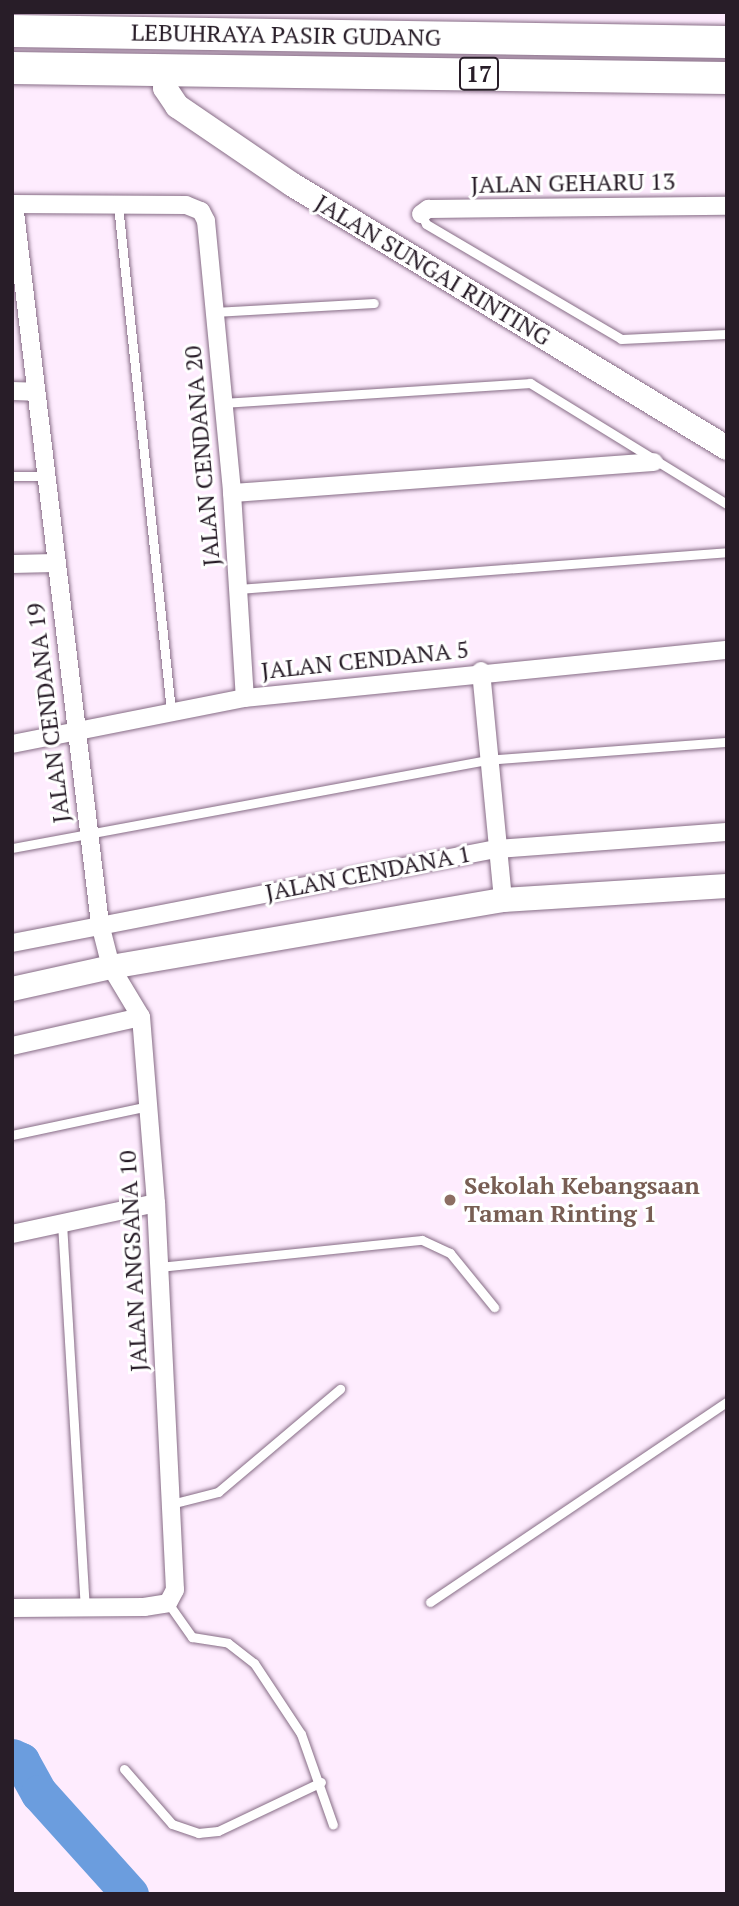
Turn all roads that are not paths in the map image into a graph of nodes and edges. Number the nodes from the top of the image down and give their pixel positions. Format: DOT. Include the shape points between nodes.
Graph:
graph roads {
  1 [pos="12,32"];
  2 [pos="727,42"];
  3 [pos="12,68"];
  4 [pos="167,70"];
  5 [pos="727,78"];
  6 [pos="13,204"];
  7 [pos="118,205"];
  8 [pos="727,206"];
  9 [pos="421,214"];
  10 [pos="17,276"];
  11 [pos="374,303"];
  12 [pos="214,312"];
  13 [pos="727,334"];
  14 [pos="12,391"];
  15 [pos="35,392"];
  16 [pos="223,403"];
  17 [pos="727,448"];
  18 [pos="654,462"];
  19 [pos="12,476"];
  20 [pos="45,476"];
  21 [pos="232,493"];
  22 [pos="727,504"];
  23 [pos="727,552"];
  24 [pos="55,563"];
  25 [pos="12,564"];
  26 [pos="238,589"];
  27 [pos="727,650"];
  28 [pos="481,671"];
  29 [pos="245,698"];
  30 [pos="171,711"];
  31 [pos="74,729"];
  32 [pos="727,741"];
  33 [pos="12,744"];
  34 [pos="486,760"];
  35 [pos="87,832"];
  36 [pos="727,832"];
  37 [pos="12,848"];
  38 [pos="496,849"];
  39 [pos="727,886"];
  40 [pos="503,900"];
  41 [pos="100,924"];
  42 [pos="12,943"];
  43 [pos="111,967"];
  44 [pos="12,989"];
  45 [pos="141,1017"];
  46 [pos="12,1046"];
  47 [pos="148,1106"];
  48 [pos="12,1135"];
  49 [pos="156,1203"];
  50 [pos="62,1223"];
  51 [pos="12,1234"];
  52 [pos="159,1267"];
  53 [pos="494,1307"];
  54 [pos="340,1389"];
  55 [pos="727,1402"];
  56 [pos="171,1504"];
  57 [pos="430,1602"];
  58 [pos="168,1603"];
  59 [pos="12,1608"];
  60 [pos="85,1608"];
  61 [pos="124,1769"];
  62 [pos="321,1782"];
  63 [pos="333,1825"];
  1 -- 2 [label="highway, LEBUHRAYA PASIR GUDANG / 17"];
  3 -- 4 [label="highway, LEBUHRAYA PASIR GUDANG / 17"];
  4 -- 5 [label="highway, LEBUHRAYA PASIR GUDANG / 17"];
  4 -- 17 [label="street, JALAN SUNGAI RINTING" via="165,88 177,106 283,178"];
  6 -- 7 [label="street"];
  6 -- 10 [label="street, JALAN CENDANA 19"];
  7 -- 12 [label="street, JALAN CENDANA 20" via="186,205 201,211"];
  7 -- 30 [label="lane"];
  8 -- 9 [label="street, JALAN GEHARU 13" via="428,209"];
  9 -- 13 [label="lane" via="426,224 621,339"];
  10 -- 15 [label="street, JALAN CENDANA 19"];
  11 -- 12 [label="lane"];
  12 -- 16 [label="street, JALAN CENDANA 20"];
  14 -- 15 [label="street"];
  15 -- 20 [label="street, JALAN CENDANA 19"];
  16 -- 18 [label="lane" via="530,383"];
  16 -- 21 [label="street, JALAN CENDANA 20"];
  18 -- 21 [label="street"];
  18 -- 22 [label="lane"];
  19 -- 20 [label="lane"];
  20 -- 24 [label="street, JALAN CENDANA 19"];
  21 -- 26 [label="street, JALAN CENDANA 20"];
  23 -- 26 [label="lane"];
  24 -- 25 [label="street"];
  24 -- 31 [label="street, JALAN CENDANA 19"];
  26 -- 29 [label="street, JALAN CENDANA 20"];
  27 -- 28 [label="street, JALAN CENDANA 5"];
  28 -- 29 [label="street, JALAN CENDANA 5"];
  28 -- 34 [label="street"];
  29 -- 30 [label="street, JALAN CENDANA 5"];
  30 -- 31 [label="street, JALAN CENDANA 5"];
  31 -- 33 [label="street, JALAN CENDANA 5"];
  31 -- 35 [label="street, JALAN CENDANA 19"];
  32 -- 34 [label="lane"];
  34 -- 35 [label="lane"];
  34 -- 38 [label="street"];
  35 -- 37 [label="lane"];
  35 -- 41 [label="street, JALAN CENDANA 19"];
  36 -- 38 [label="street, JALAN CENDANA 1"];
  38 -- 40 [label="street"];
  38 -- 41 [label="street, JALAN CENDANA 1"];
  39 -- 40 [label="street, JALAN CENDANA 1"];
  40 -- 43 [label="street, JALAN CENDANA 1"];
  41 -- 42 [label="street, JALAN CENDANA 1"];
  41 -- 43 [label="street, JALAN ANGSANA 10"];
  43 -- 44 [label="street, JALAN CENDANA 1"];
  43 -- 45 [label="street, JALAN ANGSANA 10"];
  45 -- 46 [label="street"];
  45 -- 47 [label="street, JALAN ANGSANA 10"];
  47 -- 48 [label="lane"];
  47 -- 49 [label="street, JALAN ANGSANA 10"];
  49 -- 50 [label="street"];
  49 -- 52 [label="street, JALAN ANGSANA 10"];
  50 -- 51 [label="street"];
  50 -- 60 [label="lane"];
  52 -- 53 [label="lane" via="422,1240 450,1253"];
  52 -- 56 [label="street, JALAN ANGSANA 10"];
  54 -- 56 [label="lane" via="218,1492"];
  55 -- 57 [label="lane"];
  56 -- 58 [label="street, JALAN ANGSANA 10" via="175,1590"];
  58 -- 60 [label="street"];
  58 -- 62 [label="lane" via="192,1637 219,1640 246,1653 300,1734"];
  59 -- 60 [label="street"];
  61 -- 62 [label="lane" via="172,1824 198,1833 218,1831"];
  62 -- 63 [label="lane"];
}
